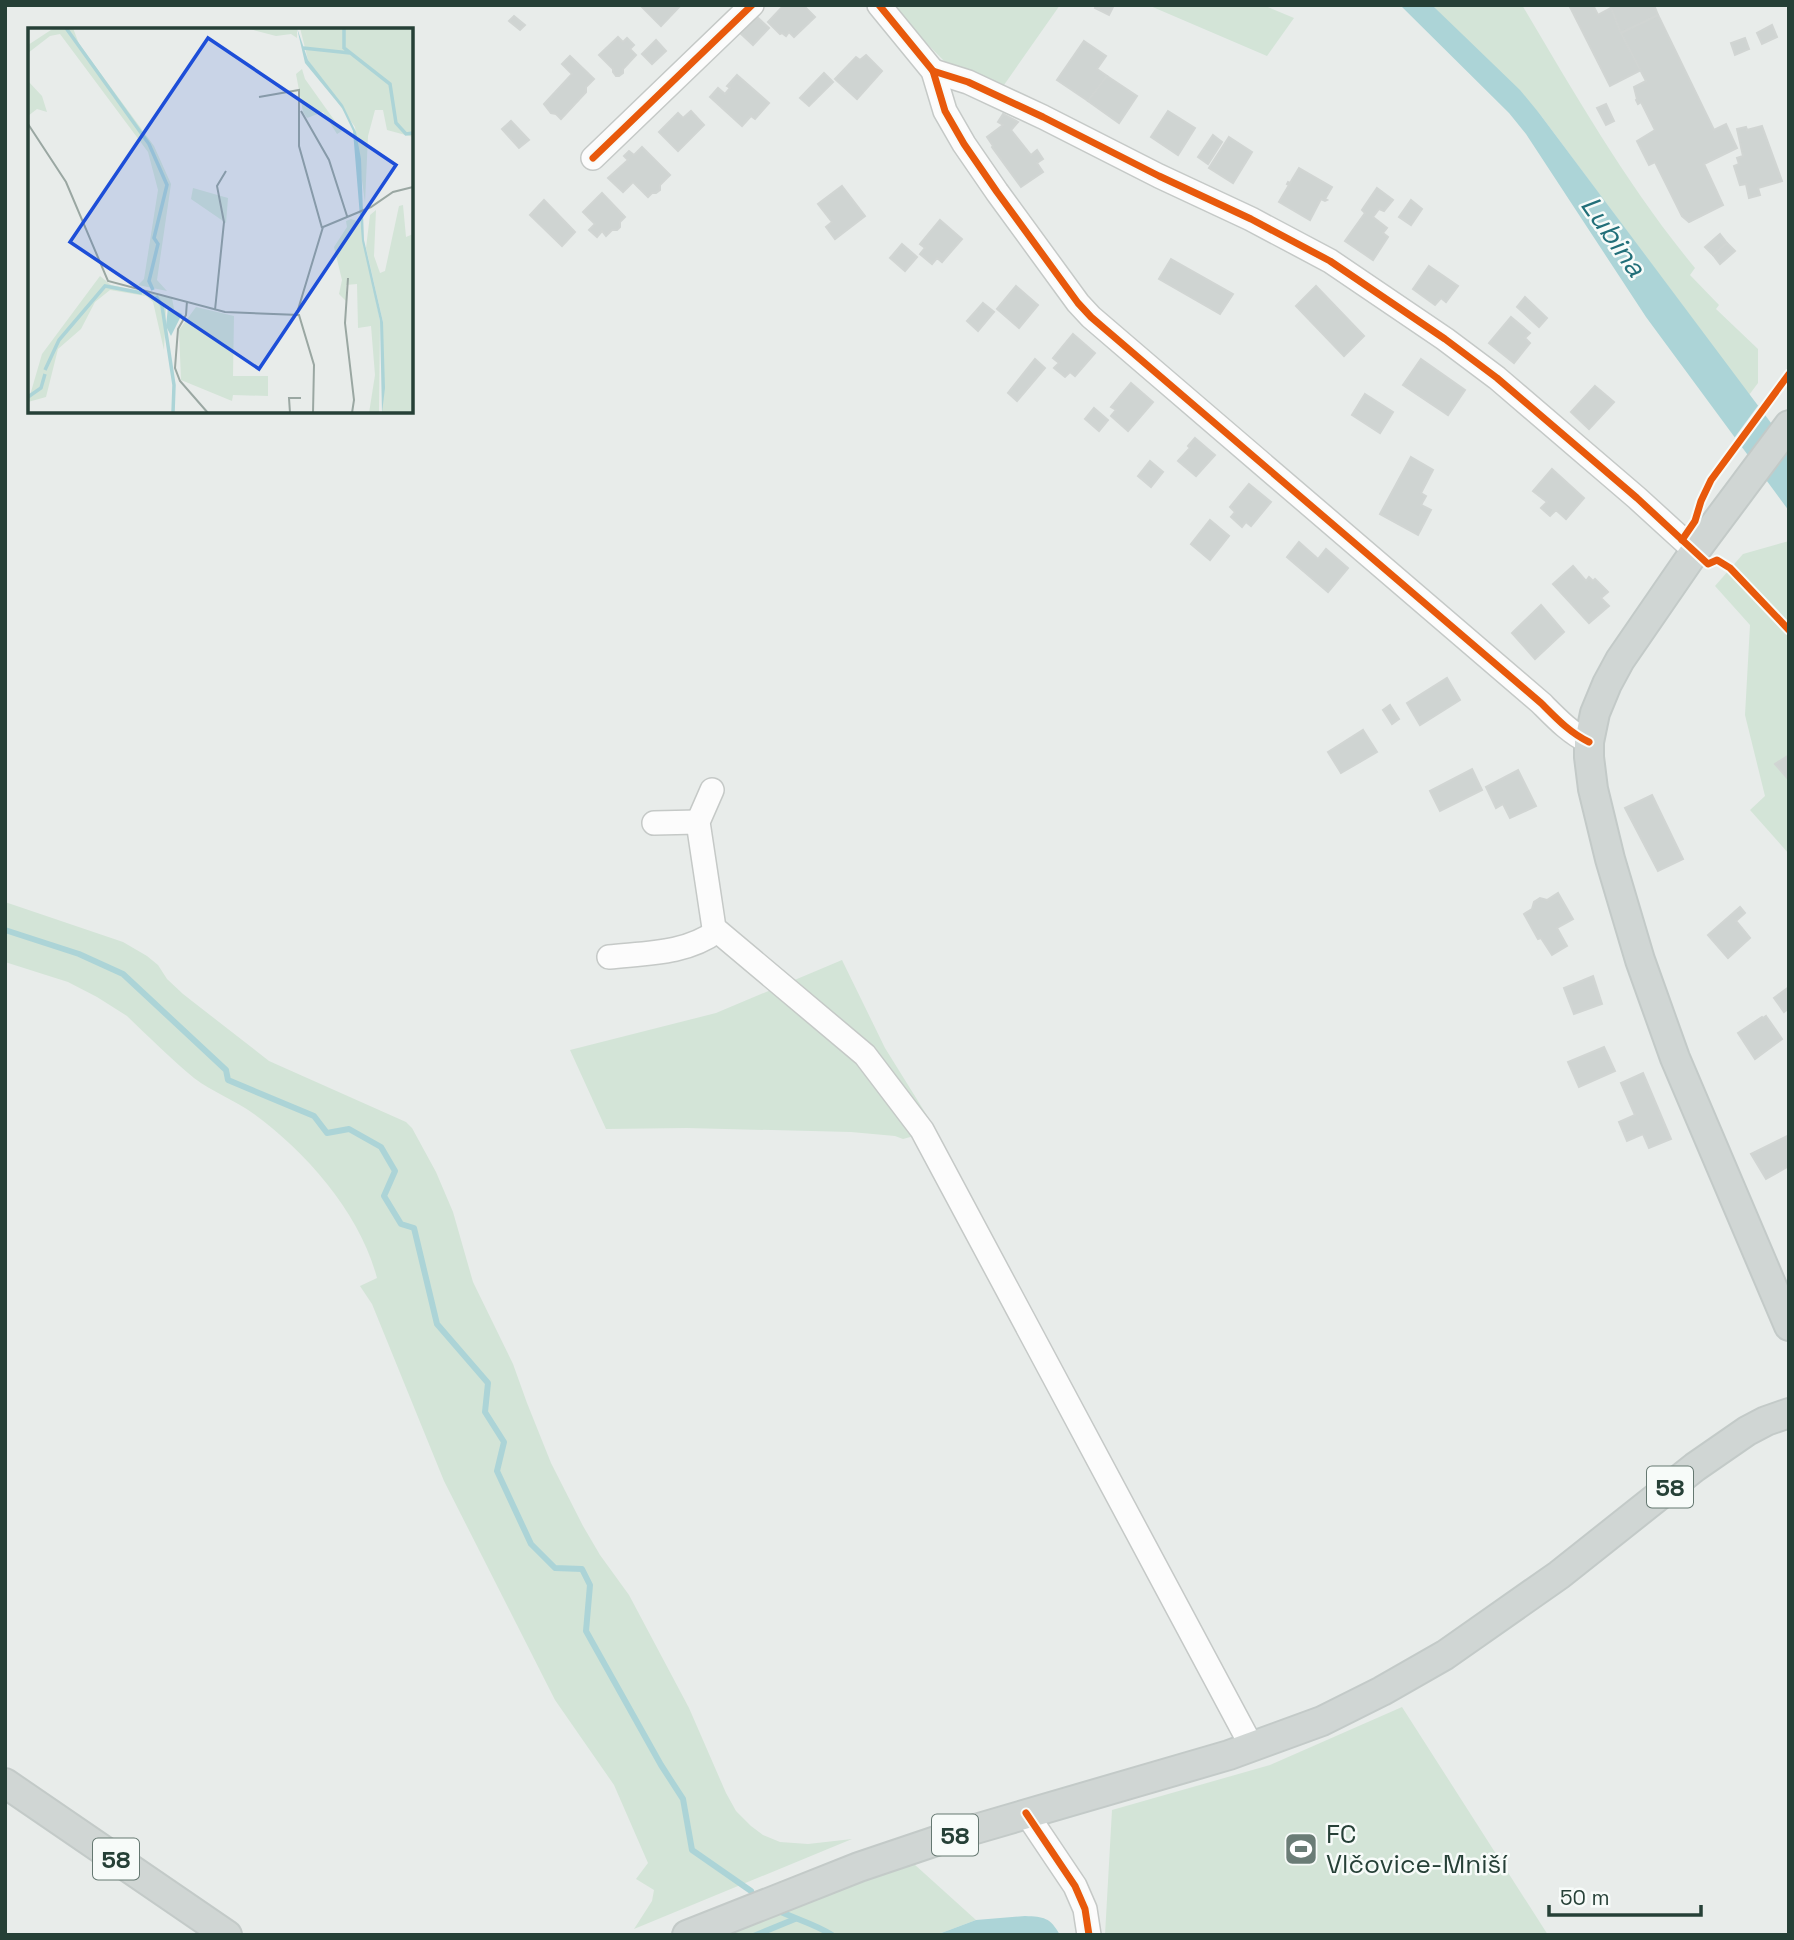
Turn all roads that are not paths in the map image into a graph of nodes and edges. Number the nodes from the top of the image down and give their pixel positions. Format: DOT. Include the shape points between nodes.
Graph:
graph roads {
  1 [pos="752,5"];
  2 [pos="879,5"];
  3 [pos="933,71"];
  4 [pos="593,159"];
  5 [pos="1789,425"];
  6 [pos="1695,551"];
  7 [pos="1589,742"];
  8 [pos="712,790"];
  9 [pos="698,821"];
  10 [pos="654,823"];
  11 [pos="717,931"];
  12 [pos="609,957"];
  13 [pos="1789,1326"];
  14 [pos="1789,1413"];
  15 [pos="1252,1747"];
  16 [pos="5,1783"];
  17 [pos="1026,1813"];
  18 [pos="227,1935"];
  19 [pos="687,1935"];
  20 [pos="1089,1935"];
  1 -- 4 [label="street"];
  2 -- 3 [label="street"];
  3 -- 6 [label="street" via="1043,117 1330,261 1497,378"];
  3 -- 7 [label="street" via="945,111 964,144 1078,303 1565,726"];
  5 -- 6 [label="main road"];
  6 -- 7 [label="main road" via="1616,668 1595,713"];
  7 -- 13 [label="main road" via="1593,789 1640,960 1675,1058"];
  8 -- 9 [label="street"];
  9 -- 10 [label="street"];
  9 -- 11 [label="street"];
  11 -- 12 [label="street" via="672,950"];
  11 -- 15 [label="street" via="865,1055 922,1130"];
  14 -- 15 [label="main road, 58" via="1747,1430 1559,1575 1445,1655 1322,1721"];
  15 -- 17 [label="main road, 58"];
  16 -- 18 [label="main road, 58"];
  17 -- 19 [label="main road, 58" via="859,1867"];
  17 -- 20 [label="street" via="1075,1886"];
}
